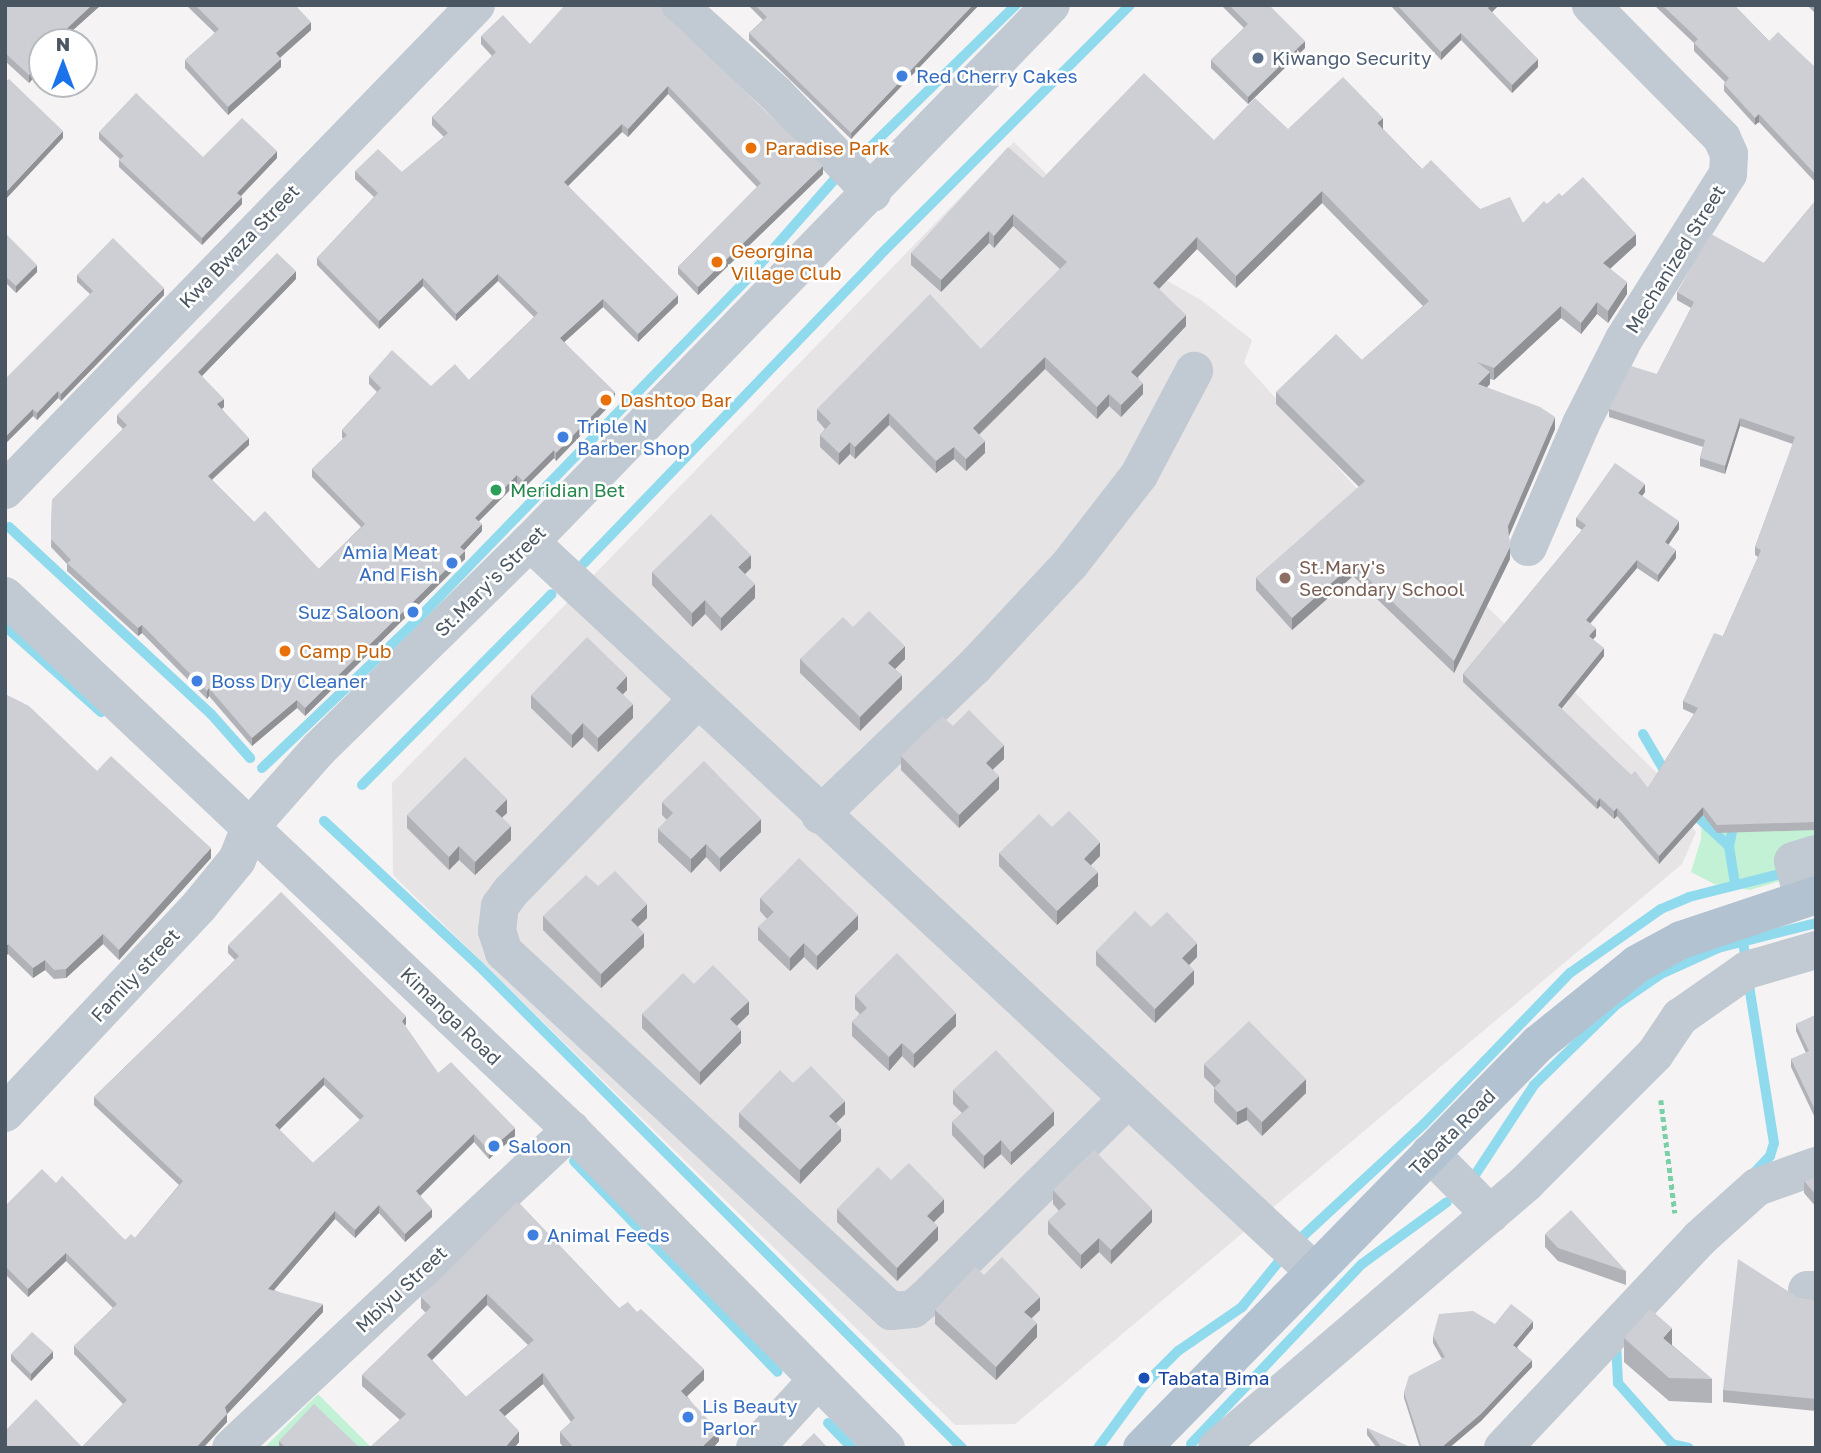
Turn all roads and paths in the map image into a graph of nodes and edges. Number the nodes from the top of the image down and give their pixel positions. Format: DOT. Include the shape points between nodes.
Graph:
graph roads {
  1 [pos="476,5"];
  2 [pos="678,5"];
  3 [pos="1051,5"];
  4 [pos="1591,5"];
  5 [pos="872,193"];
  6 [pos="1194,371"];
  7 [pos="5,491"];
  8 [pos="530,542"];
  9 [pos="1528,547"];
  10 [pos="5,596"];
  11 [pos="697,700"];
  12 [pos="820,815"];
  13 [pos="251,827"];
  14 [pos="1816,854"];
  15 [pos="1809,896"];
  16 [pos="1816,950"];
  17 [pos="1655,1054"];
  18 [pos="1128,1099"];
  19 [pos="5,1113"];
  20 [pos="570,1130"];
  21 [pos="1430,1153"];
  22 [pos="1816,1166"];
  23 [pos="1490,1214"];
  24 [pos="1699,1239"];
  25 [pos="1314,1271"];
  26 [pos="818,1379"];
  27 [pos="1150,1446"];
  28 [pos="231,1448"];
  29 [pos="755,1448"];
  30 [pos="886,1448"];
  31 [pos="1217,1448"];
  32 [pos="1503,1448"];
  1 -- 7 [label="street, Kwa Bwaza Street"];
  2 -- 5 [label="street" via="776,94"];
  3 -- 5 [label="street, St.Mary's Street"];
  4 -- 9 [label="street, Mechanized Street" via="1722,138 1729,154 1728,174 1625,340 1581,424"];
  5 -- 8 [label="street, St.Mary's Street"];
  6 -- 12 [label="street" via="1139,475 1070,564 974,667"];
  8 -- 11 [label="street"];
  8 -- 13 [label="street, St.Mary's Street" via="319,750"];
  10 -- 13 [label="street, Kimanga Road"];
  11 -- 12 [label="street"];
  11 -- 18 [label="street" via="511,891 500,906 497,931 504,952 891,1311 913,1309 926,1298"];
  12 -- 18 [label="street"];
  13 -- 19 [label="street, Family street" via="237,860 200,905"];
  13 -- 20 [label="street, Kimanga Road"];
  14 -- 15 [label="street" via="1793,861"];
  15 -- 21 [label="main road, Tabata Road" via="1681,940 1637,964 1538,1044"];
  16 -- 17 [label="street" via="1747,970 1727,982 1680,1017"];
  17 -- 23 [label="street"];
  17 -- 24 [label="path" via="1676,1218"];
  18 -- 25 [label="street"];
  20 -- 26 [label="street, Kimanga Road"];
  20 -- 28 [label="street, Mbiyu Street"];
  21 -- 23 [label="street"];
  21 -- 25 [label="main road, Tabata Road"];
  22 -- 24 [label="street" via="1758,1187"];
  23 -- 31 [label="street"];
  24 -- 32 [label="street"];
  25 -- 27 [label="main road, Tabata Road"];
  26 -- 29 [label="street"];
  26 -- 30 [label="street, Kimanga Road"];
}
